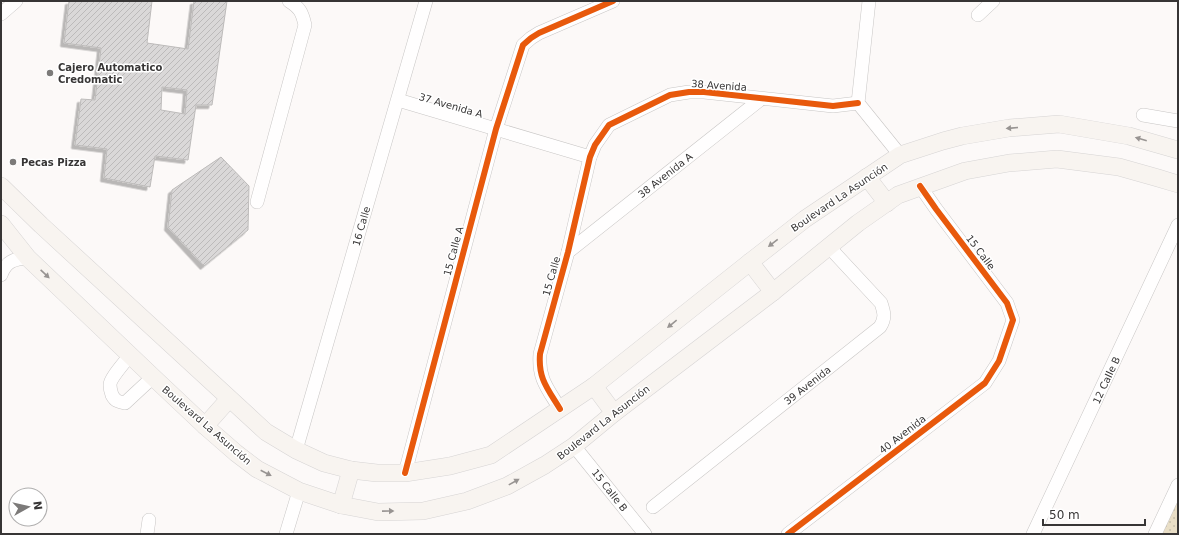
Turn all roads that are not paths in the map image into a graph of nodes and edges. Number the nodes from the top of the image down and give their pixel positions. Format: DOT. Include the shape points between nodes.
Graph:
graph roads {
  1 [pos="16,1"];
  2 [pos="289,1"];
  3 [pos="426,1"];
  4 [pos="613,1"];
  5 [pos="869,1"];
  6 [pos="993,1"];
  7 [pos="1,14"];
  8 [pos="978,15"];
  9 [pos="761,99"];
  10 [pos="398,100"];
  11 [pos="858,103"];
  12 [pos="1143,115"];
  13 [pos="1178,120"];
  14 [pos="496,129"];
  15 [pos="1178,150"];
  16 [pos="593,151"];
  17 [pos="900,155"];
  18 [pos="867,177"];
  19 [pos="1178,184"];
  20 [pos="1,186"];
  21 [pos="920,186"];
  22 [pos="257,202"];
  23 [pos="887,203"];
  24 [pos="1,216"];
  25 [pos="1,224"];
  26 [pos="41,225"];
  27 [pos="1178,225"];
  28 [pos="829,247"];
  29 [pos="568,252"];
  30 [pos="28,258"];
  31 [pos="750,262"];
  32 [pos="1,275"];
  33 [pos="773,292"];
  34 [pos="1008,335"];
  35 [pos="130,356"];
  36 [pos="153,377"];
  37 [pos="594,386"];
  38 [pos="229,399"];
  39 [pos="560,409"];
  40 [pos="614,413"];
  41 [pos="205,426"];
  42 [pos="574,446"];
  43 [pos="296,450"];
  44 [pos="351,470"];
  45 [pos="405,473"];
  46 [pos="1178,484"];
  47 [pos="300,491"];
  48 [pos="341,505"];
  49 [pos="654,507"];
  50 [pos="149,520"];
  51 [pos="147,534"];
  52 [pos="286,534"];
  53 [pos="645,534"];
  54 [pos="788,534"];
  55 [pos="1033,534"];
  56 [pos="1155,534"];
  1 -- 7 [label="street"];
  2 -- 22 [label="street" via="303,14 305,25"];
  3 -- 10 [label="street, 16 Calle"];
  4 -- 14 [label="street, 15 Calle A" via="539,33 523,45"];
  5 -- 11 [label="street"];
  6 -- 8 [label="street"];
  9 -- 11 [label="street, 38 Avenida" via="833,106"];
  9 -- 16 [label="street, 38 Avenida" via="704,92 670,95 609,125"];
  9 -- 29 [label="street, 38 Avenida A"];
  10 -- 14 [label="street, 37 Avenida A"];
  10 -- 43 [label="street, 16 Calle"];
  11 -- 17 [label="street"];
  12 -- 13 [label="street"];
  14 -- 16 [label="street, 37 Avenida A"];
  14 -- 45 [label="street, 15 Calle A"];
  15 -- 17 [label="main road, Boulevard La Asunción, one-way" via="1129,136 1059,124 1008,128 962,136"];
  16 -- 29 [label="street, 15 Calle"];
  17 -- 18 [label="main road, Boulevard La Asunción"];
  18 -- 23 [label="main road"];
  18 -- 31 [label="main road, Boulevard La Asunción, one-way" via="805,219"];
  19 -- 21 [label="main road, Boulevard La Asunción" via="1119,167 1057,159 1009,163 965,171"];
  20 -- 26 [label="main road, Boulevard La Asunción"];
  21 -- 23 [label="main road, Boulevard La Asunción" via="898,195"];
  21 -- 34 [label="street, 15 Calle" via="1007,303 1013,320"];
  23 -- 28 [label="main road, Boulevard La Asunción" via="858,222"];
  24 -- 26 [label="main road" via="15,214"];
  25 -- 30 [label="main road, Boulevard La Asunción"];
  26 -- 38 [label="main road, Boulevard La Asunción"];
  27 -- 55 [label="street, 12 Calle B"];
  28 -- 33 [label="main road, Boulevard La Asunción"];
  28 -- 49 [label="street, 39 Avenida" via="881,303 885,318 883,323"];
  29 -- 39 [label="street, 15 Calle" via="539,363 543,380"];
  30 -- 32 [label="street" via="12,261 4,267"];
  30 -- 35 [label="main road, Boulevard La Asunción, one-way"];
  31 -- 33 [label="main road"];
  31 -- 37 [label="main road, Boulevard La Asunción, one-way"];
  33 -- 40 [label="main road, Boulevard La Asunción"];
  34 -- 54 [label="street, 40 Avenida" via="999,361 985,383"];
  35 -- 36 [label="main road, Boulevard La Asunción"];
  35 -- 36 [label="street" via="111,381 114,398 125,403"];
  36 -- 41 [label="main road, Boulevard La Asunción"];
  37 -- 39 [label="main road, Boulevard La Asunción"];
  37 -- 40 [label="main road"];
  38 -- 41 [label="main road"];
  38 -- 43 [label="main road, Boulevard La Asunción" via="266,432"];
  39 -- 45 [label="main road, Boulevard La Asunción" via="491,455 450,466"];
  40 -- 42 [label="main road, Boulevard La Asunción"];
  41 -- 47 [label="main road, Boulevard La Asunción, one-way" via="257,469"];
  48 -- 42 [label="main road, Boulevard La Asunción, one-way" via="378,512 423,511 467,501 507,486"];
  42 -- 53 [label="street, 15 Calle B"];
  43 -- 44 [label="main road, Boulevard La Asunción" via="324,463"];
  44 -- 45 [label="main road, Boulevard La Asunción"];
  44 -- 48 [label="main road"];
  46 -- 56 [label="street"];
  47 -- 48 [label="main road, Boulevard La Asunción"];
  47 -- 52 [label="street"];
  50 -- 51 [label="street"];
}
